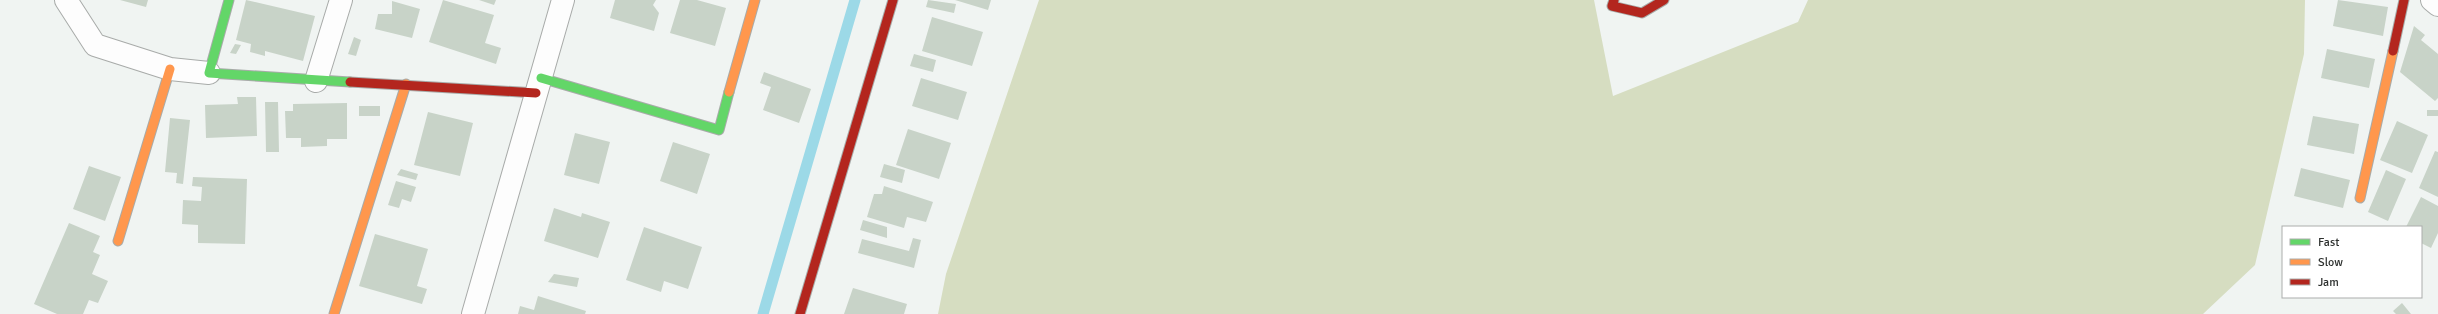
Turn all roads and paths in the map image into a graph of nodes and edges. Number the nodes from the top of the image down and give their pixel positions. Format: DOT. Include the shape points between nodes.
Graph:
graph roads {
  1 [pos="66,0"];
  2 [pos="229,0"];
  3 [pos="341,0"];
  4 [pos="563,0"];
  5 [pos="755,0"];
  6 [pos="893,0"];
  7 [pos="1614,0"];
  8 [pos="1664,0"];
  9 [pos="2404,0"];
  10 [pos="2432,0"];
  11 [pos="2438,5"];
  12 [pos="170,69"];
  13 [pos="209,73"];
  14 [pos="316,81"];
  15 [pos="406,84"];
  16 [pos="538,86"];
  17 [pos="2360,198"];
  18 [pos="118,241"];
  19 [pos="334,314"];
  20 [pos="473,314"];
  21 [pos="800,314"];
  1 -- 12 [label="street" via="95,46"];
  2 -- 13 [label="street"];
  3 -- 14 [label="street"];
  4 -- 16 [label="street"];
  5 -- 16 [label="street" via="718,130"];
  6 -- 21 [label="street"];
  7 -- 8 [label="street" via="1612,6 1642,13"];
  9 -- 17 [label="street"];
  10 -- 11 [label="street"];
  12 -- 13 [label="street"];
  12 -- 18 [label="street"];
  13 -- 14 [label="street"];
  14 -- 15 [label="street"];
  15 -- 16 [label="street"];
  15 -- 19 [label="street"];
  16 -- 20 [label="street"];
}
